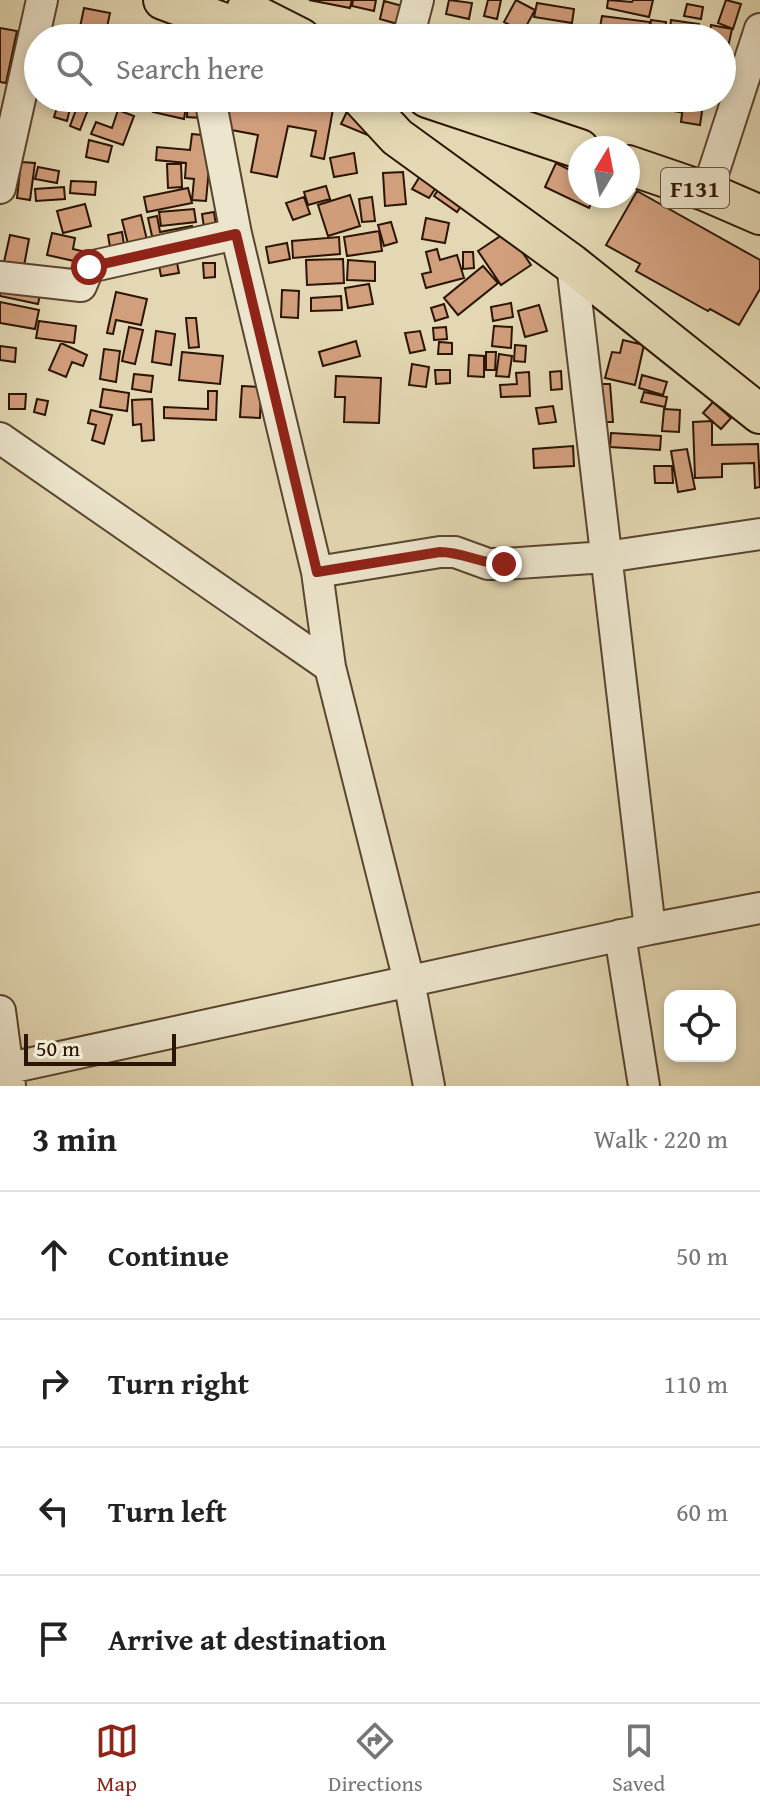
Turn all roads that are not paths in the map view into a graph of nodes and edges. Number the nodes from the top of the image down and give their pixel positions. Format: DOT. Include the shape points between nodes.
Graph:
graph roads {
  1 [pos="42,0"];
  2 [pos="163,0"];
  3 [pos="418,0"];
  4 [pos="37,24"];
  5 [pos="232,24"];
  6 [pos="255,24"];
  7 [pos="277,24"];
  8 [pos="412,24"];
  9 [pos="760,29"];
  10 [pos="24,81"];
  11 [pos="736,103"];
  12 [pos="213,112"];
  13 [pos="374,112"];
  14 [pos="469,112"];
  15 [pos="733,112"];
  16 [pos="568,145"];
  17 [pos="640,169"];
  18 [pos="0,188"];
  19 [pos="707,192"];
  20 [pos="760,215"];
  21 [pos="236,234"];
  22 [pos="572,264"];
  23 [pos="0,277"];
  24 [pos="760,414"];
  25 [pos="0,438"];
  26 [pos="760,534"];
  27 [pos="606,557"];
  28 [pos="317,572"];
  29 [pos="330,667"];
  30 [pos="760,908"];
  31 [pos="650,929"];
  32 [pos="620,935"];
  33 [pos="409,981"];
  34 [pos="0,1011"];
  35 [pos="6,1075"];
  36 [pos="429,1086"];
  37 [pos="644,1086"];
  1 -- 4 [label="street"];
  2 -- 5 [label="main road"];
  3 -- 8 [label="street"];
  6 -- 7 [label="main road"];
  9 -- 11 [label="street"];
  10 -- 18 [label="street"];
  12 -- 21 [label="street"];
  13 -- 22 [label="main road" via="397,137"];
  14 -- 16 [label="main road"];
  15 -- 19 [label="street"];
  17 -- 19 [label="main road, F131"];
  19 -- 20 [label="main road, F131"];
  21 -- 23 [label="street" via="89,267 81,286"];
  21 -- 28 [label="street"];
  22 -- 24 [label="main road"];
  22 -- 27 [label="street"];
  25 -- 29 [label="street"];
  26 -- 27 [label="street"];
  27 -- 28 [label="street" via="488,564 440,552"];
  27 -- 31 [label="street"];
  28 -- 29 [label="street"];
  29 -- 33 [label="street"];
  30 -- 31 [label="street"];
  31 -- 32 [label="street"];
  32 -- 33 [label="street"];
  32 -- 37 [label="street"];
  33 -- 35 [label="street"];
  33 -- 36 [label="street"];
  34 -- 35 [label="street"];
}
